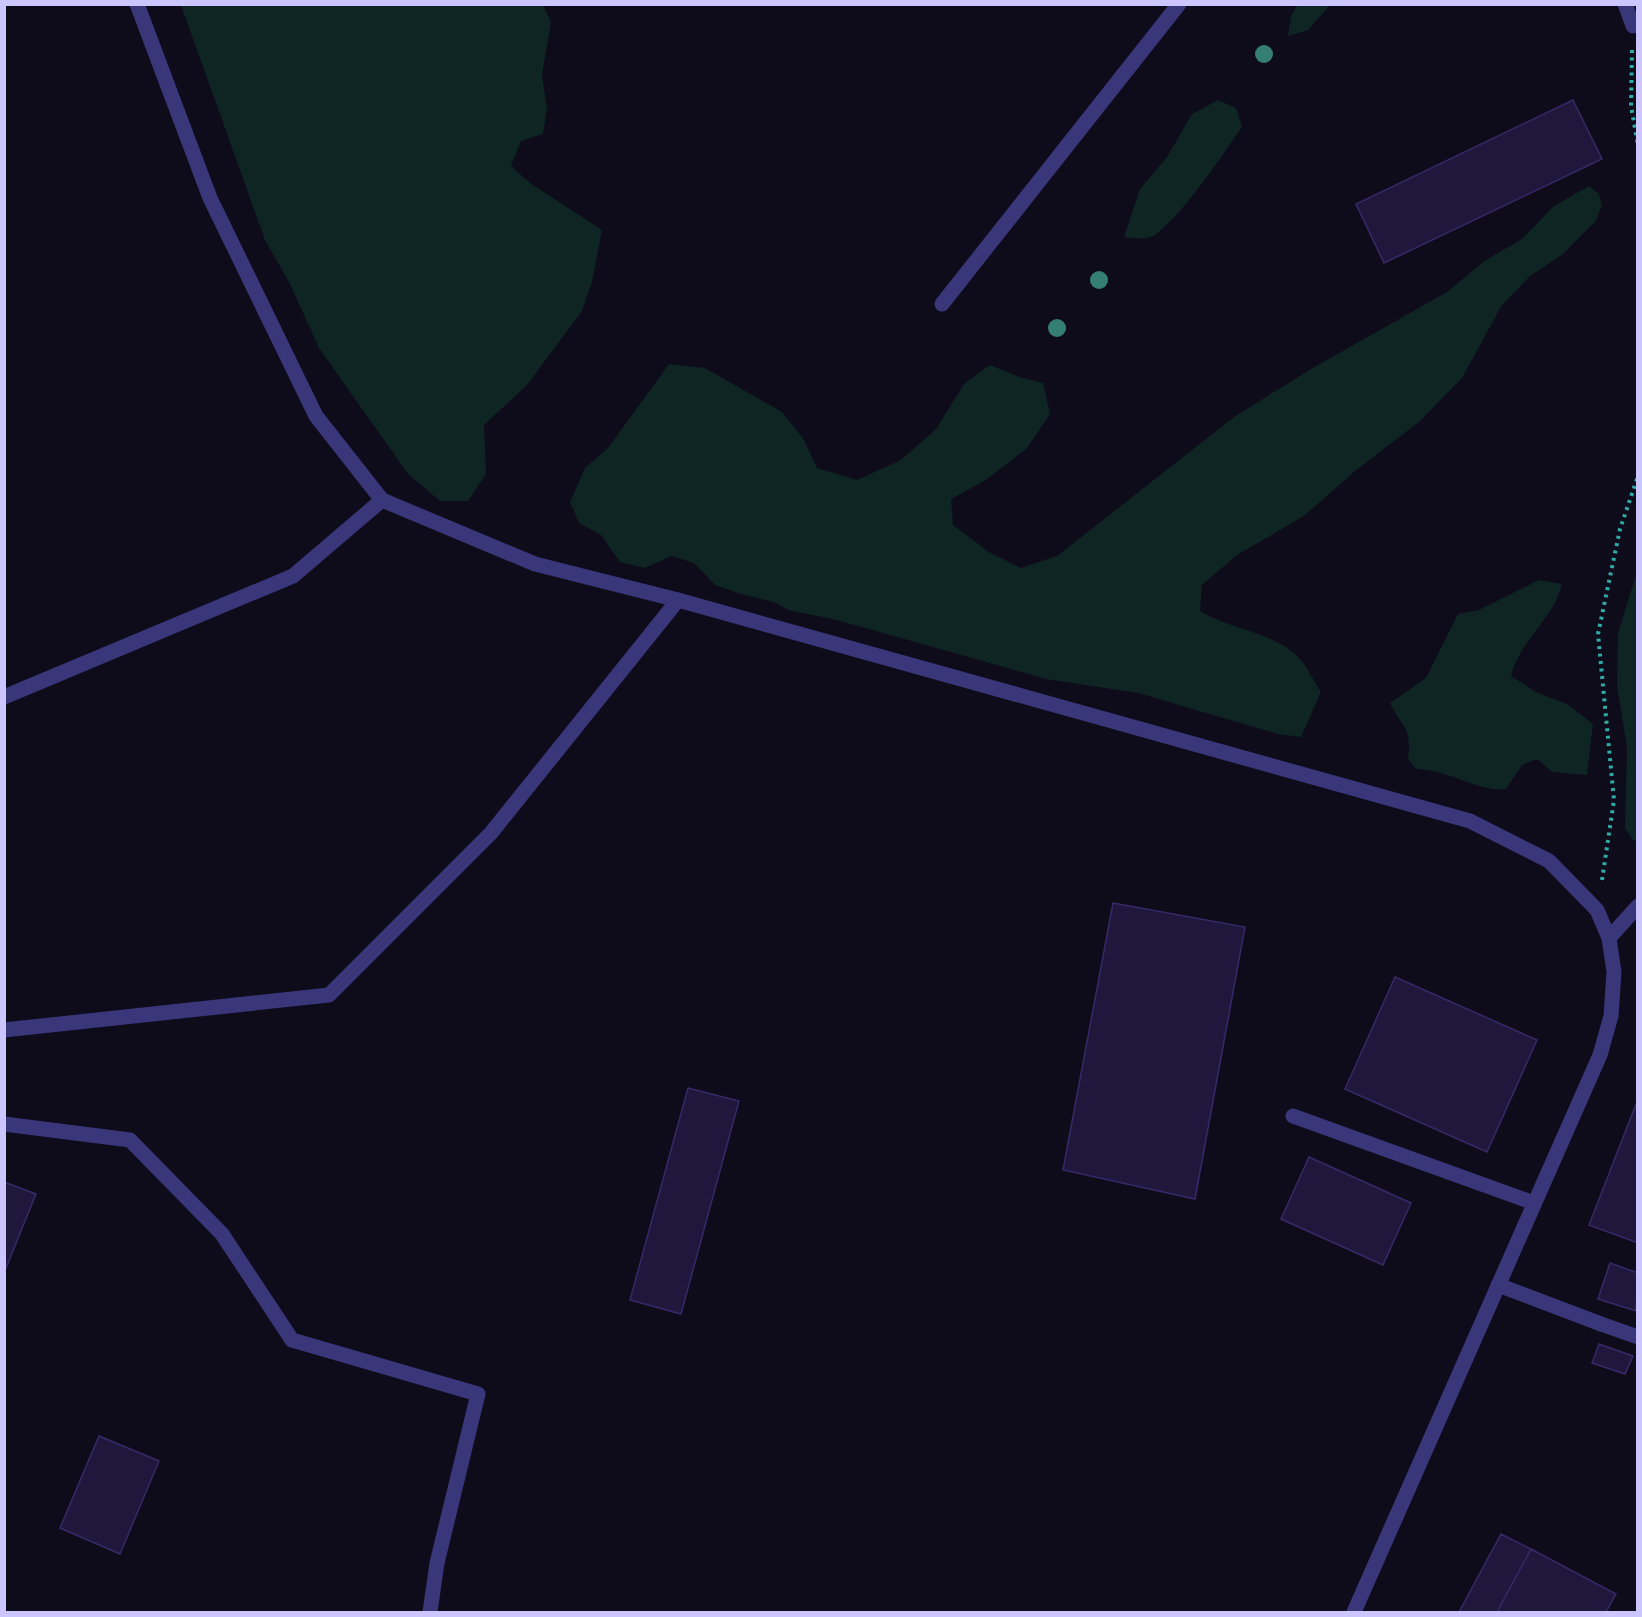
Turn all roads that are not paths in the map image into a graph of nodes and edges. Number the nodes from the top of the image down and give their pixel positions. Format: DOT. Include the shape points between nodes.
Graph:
graph roads {
  1 [pos="137,4"];
  2 [pos="1179,4"];
  3 [pos="1625,4"];
  4 [pos="1633,26"];
  5 [pos="942,304"];
  6 [pos="382,500"];
  7 [pos="678,600"];
  8 [pos="4,697"];
  9 [pos="1638,906"];
  10 [pos="1609,938"];
  11 [pos="4,1030"];
  12 [pos="1293,1116"];
  13 [pos="4,1124"];
  14 [pos="1534,1203"];
  15 [pos="1497,1285"];
  16 [pos="1638,1337"];
  17 [pos="430,1612"];
  18 [pos="1354,1612"];
  1 -- 6 [label="street" via="210,198 316,416"];
  2 -- 5 [label="street"];
  3 -- 4 [label="street"];
  6 -- 7 [label="street" via="535,564"];
  6 -- 8 [label="street" via="293,576"];
  7 -- 10 [label="street" via="1470,821 1549,861 1597,910"];
  7 -- 11 [label="street" via="491,833 328,995"];
  9 -- 10 [label="street"];
  10 -- 14 [label="street" via="1614,972 1611,1016 1600,1055"];
  12 -- 14 [label="street"];
  13 -- 17 [label="street" via="130,1140 222,1234 292,1340 478,1394 437,1563"];
  14 -- 15 [label="street"];
  15 -- 16 [label="street"];
  15 -- 18 [label="street"];
}
